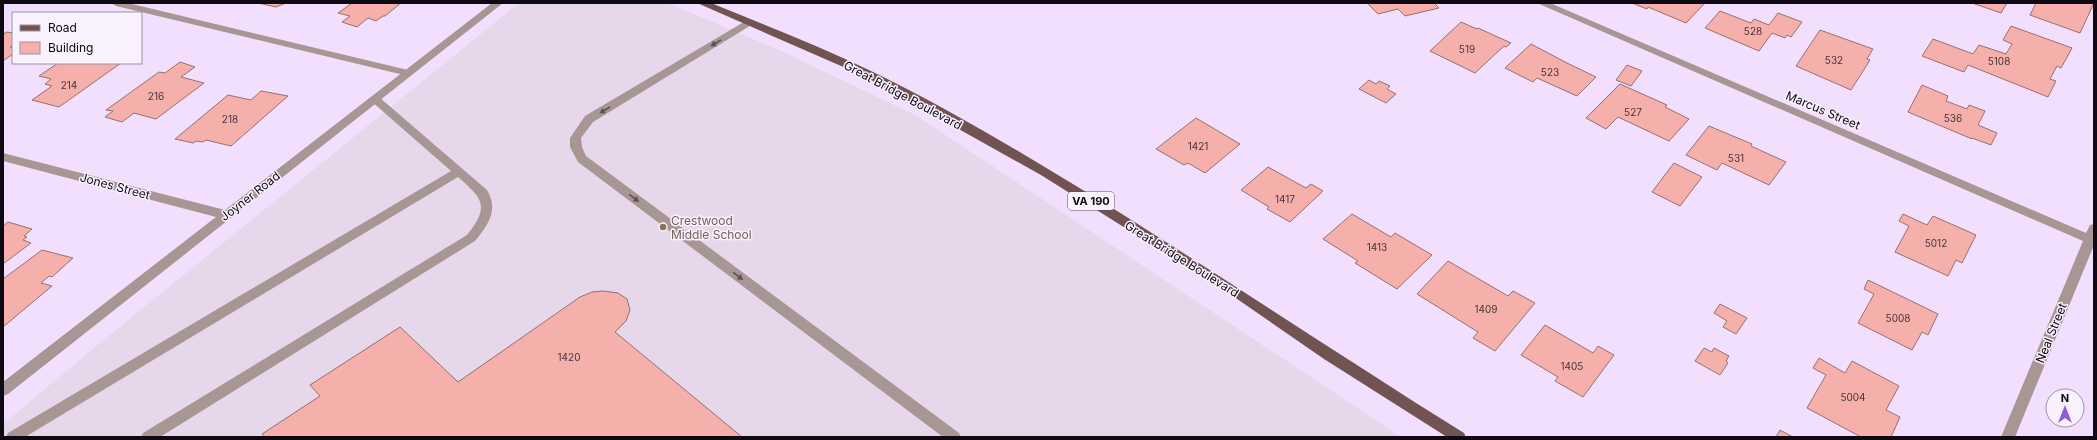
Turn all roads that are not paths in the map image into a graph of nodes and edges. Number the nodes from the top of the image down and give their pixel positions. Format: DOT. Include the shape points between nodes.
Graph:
graph roads {
  1 [pos="116,3"];
  2 [pos="498,3"];
  3 [pos="702,3"];
  4 [pos="1542,3"];
  5 [pos="749,22"];
  6 [pos="408,73"];
  7 [pos="375,99"];
  8 [pos="3,157"];
  9 [pos="458,172"];
  10 [pos="226,215"];
  11 [pos="2092,236"];
  12 [pos="3,390"];
  13 [pos="13,437"];
  14 [pos="148,437"];
  15 [pos="954,437"];
  16 [pos="1459,437"];
  17 [pos="2008,437"];
  1 -- 6 [label="street"];
  2 -- 6 [label="street, Joyner Road"];
  3 -- 5 [label="main road, Great Bridge Boulevard / VA 190"];
  4 -- 11 [label="street, Marcus Street"];
  5 -- 15 [label="street, one-way" via="589,119 575,135 575,146 582,159"];
  5 -- 16 [label="main road, Great Bridge Boulevard / VA 190" via="868,74 1045,172"];
  6 -- 7 [label="street, Joyner Road"];
  7 -- 9 [label="street"];
  7 -- 10 [label="street, Joyner Road"];
  8 -- 10 [label="street, Jones Street"];
  9 -- 13 [label="street"];
  9 -- 14 [label="street" via="483,193 488,208 484,222 471,238"];
  10 -- 12 [label="street, Joyner Road"];
  11 -- 17 [label="street, Neal Street"];
}
